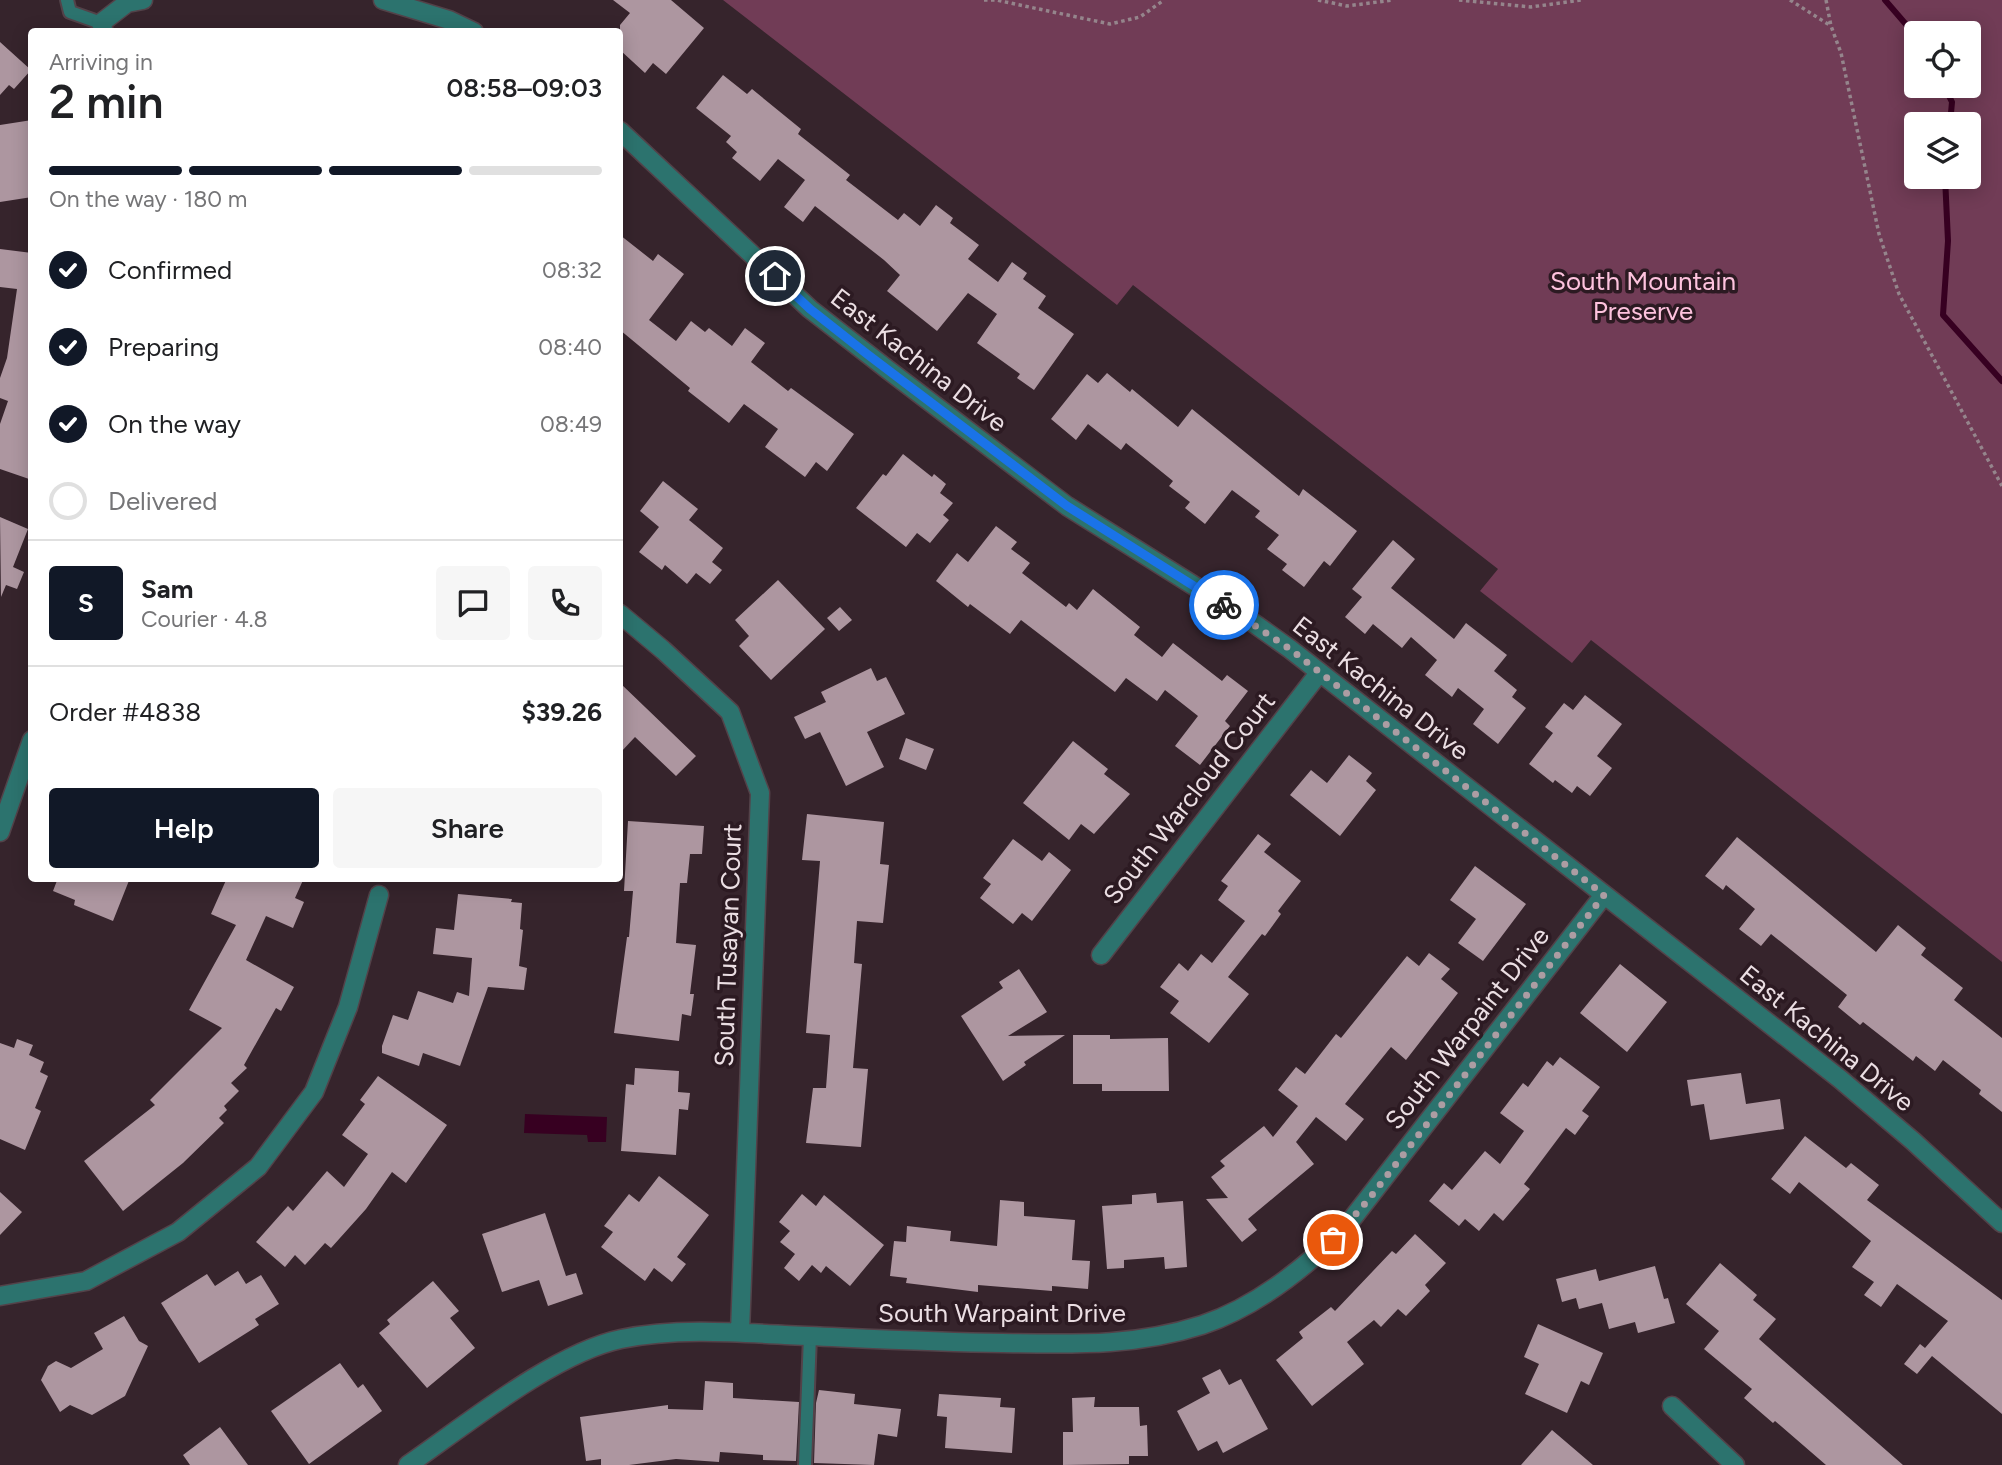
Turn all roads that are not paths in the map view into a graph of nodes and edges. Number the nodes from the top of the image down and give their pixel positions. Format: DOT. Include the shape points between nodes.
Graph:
graph roads {
  1 [pos="67,0"];
  2 [pos="144,0"];
  3 [pos="383,0"];
  4 [pos="103,27"];
  5 [pos="466,28"];
  6 [pos="623,134"];
  7 [pos="623,617"];
  8 [pos="1320,673"];
  9 [pos="28,752"];
  10 [pos="0,832"];
  11 [pos="379,895"];
  12 [pos="1604,895"];
  13 [pos="1101,955"];
  14 [pos="2002,1223"];
  15 [pos="0,1296"];
  16 [pos="740,1332"];
  17 [pos="810,1336"];
  18 [pos="1672,1406"];
  19 [pos="408,1465"];
  20 [pos="805,1465"];
  21 [pos="1735,1465"];
  1 -- 4 [label="lane" via="70,12"];
  2 -- 4 [label="street" via="127,3"];
  3 -- 5 [label="street"];
  6 -- 8 [label="street, East Kachina Drive" via="810,309 917,393 1067,506 1252,622"];
  7 -- 16 [label="street, South Tusayan Court" via="730,712 760,793"];
  8 -- 12 [label="street, East Kachina Drive"];
  8 -- 13 [label="street, South Warcloud Court"];
  9 -- 10 [label="street"];
  11 -- 15 [label="street" via="348,1007 314,1092 258,1167 178,1232 86,1281"];
  12 -- 14 [label="street, East Kachina Drive" via="1840,1079"];
  12 -- 17 [label="street, South Warpaint Drive" via="1345,1228 1299,1270 1229,1314 1203,1325 1125,1343"];
  16 -- 17 [label="street, South Warpaint Drive"];
  16 -- 19 [label="street, South Warpaint Drive" via="620,1339 580,1354 535,1378"];
  17 -- 20 [label="lane"];
  18 -- 21 [label="street"];
}
